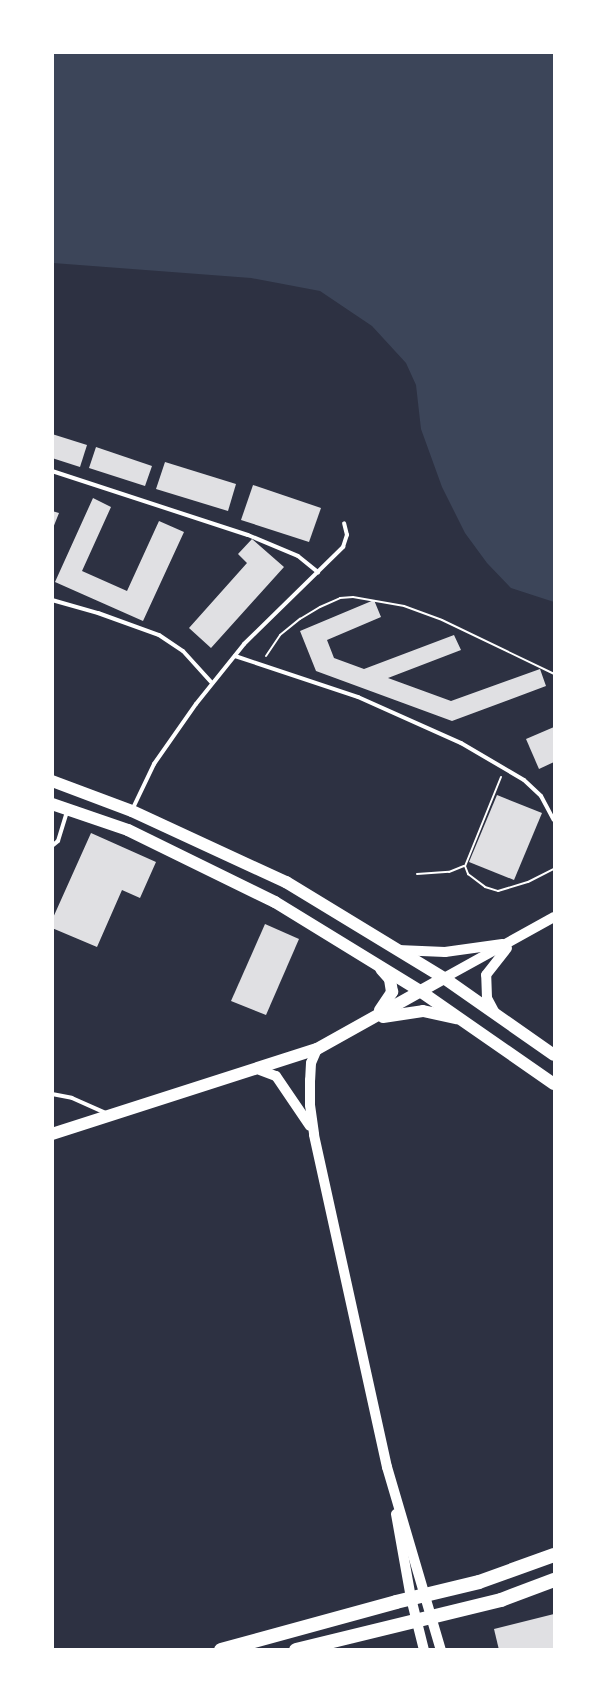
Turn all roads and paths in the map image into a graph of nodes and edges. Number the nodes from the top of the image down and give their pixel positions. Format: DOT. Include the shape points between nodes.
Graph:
graph roads {
  1 [pos="52,471"];
  2 [pos="344,523"];
  3 [pos="318,572"];
  4 [pos="52,600"];
  5 [pos="234,656"];
  6 [pos="263,664"];
  7 [pos="555,674"];
  8 [pos="212,683"];
  9 [pos="504,768"];
  10 [pos="52,781"];
  11 [pos="52,804"];
  12 [pos="68,808"];
  13 [pos="132,811"];
  14 [pos="555,820"];
  15 [pos="52,846"];
  16 [pos="465,866"];
  17 [pos="555,869"];
  18 [pos="417,874"];
  19 [pos="555,917"];
  20 [pos="514,941"];
  21 [pos="398,950"];
  22 [pos="373,962"];
  23 [pos="444,978"];
  24 [pos="420,991"];
  25 [pos="495,1013"];
  26 [pos="370,1019"];
  27 [pos="462,1020"];
  28 [pos="317,1049"];
  29 [pos="555,1055"];
  30 [pos="260,1070"];
  31 [pos="555,1084"];
  32 [pos="52,1094"];
  33 [pos="111,1116"];
  34 [pos="52,1134"];
  35 [pos="314,1135"];
  36 [pos="387,1467"];
  37 [pos="555,1556"];
  38 [pos="555,1580"];
  39 [pos="427,1595"];
  40 [pos="411,1598"];
  41 [pos="432,1616"];
  42 [pos="417,1620"];
  43 [pos="221,1650"];
  44 [pos="296,1650"];
  45 [pos="424,1650"];
  46 [pos="441,1650"];
  1 -- 3 [label="lane" via="248,535 298,556"];
  2 -- 3 [label="lane" via="347,535 343,547"];
  3 -- 5 [label="lane"];
  4 -- 8 [label="lane" via="159,635 183,651"];
  5 -- 6 [label="lane"];
  5 -- 8 [label="lane"];
  6 -- 7 [label="path" via="270,646 300,619 330,602 353,597 394,603 442,620"];
  6 -- 9 [label="lane" via="358,697 461,743"];
  8 -- 13 [label="lane" via="154,764"];
  9 -- 14 [label="lane" via="542,796"];
  9 -- 16 [label="path"];
  10 -- 13 [label="main road"];
  11 -- 12 [label="main road"];
  12 -- 15 [label="lane" via="58,842"];
  12 -- 22 [label="main road" via="128,830 275,902"];
  13 -- 21 [label="main road" via="286,882"];
  16 -- 17 [label="path" via="474,880 498,891"];
  16 -- 18 [label="path" via="449,872"];
  19 -- 20 [label="street"];
  20 -- 21 [label="street" via="459,951"];
  20 -- 23 [label="street"];
  20 -- 25 [label="street" via="486,975 487,998"];
  21 -- 23 [label="main road"];
  22 -- 24 [label="main road"];
  22 -- 26 [label="main road" via="390,979 392,992"];
  23 -- 24 [label="main road"];
  23 -- 25 [label="main road"];
  24 -- 26 [label="main road"];
  24 -- 27 [label="main road"];
  25 -- 29 [label="main road"];
  26 -- 27 [label="main road" via="423,1011"];
  26 -- 28 [label="main road"];
  27 -- 31 [label="main road"];
  28 -- 30 [label="main road"];
  28 -- 35 [label="street" via="310,1080"];
  30 -- 33 [label="main road"];
  30 -- 35 [label="street" via="276,1076"];
  32 -- 33 [label="lane" via="72,1098"];
  33 -- 34 [label="main road"];
  35 -- 36 [label="street"];
  36 -- 39 [label="street"];
  36 -- 40 [label="street"];
  37 -- 39 [label="highway"];
  38 -- 41 [label="highway" via="501,1600"];
  39 -- 40 [label="highway"];
  39 -- 41 [label="street"];
  40 -- 42 [label="street"];
  40 -- 43 [label="highway"];
  41 -- 42 [label="highway"];
  41 -- 46 [label="street"];
  42 -- 44 [label="highway"];
  42 -- 45 [label="street"];
}
